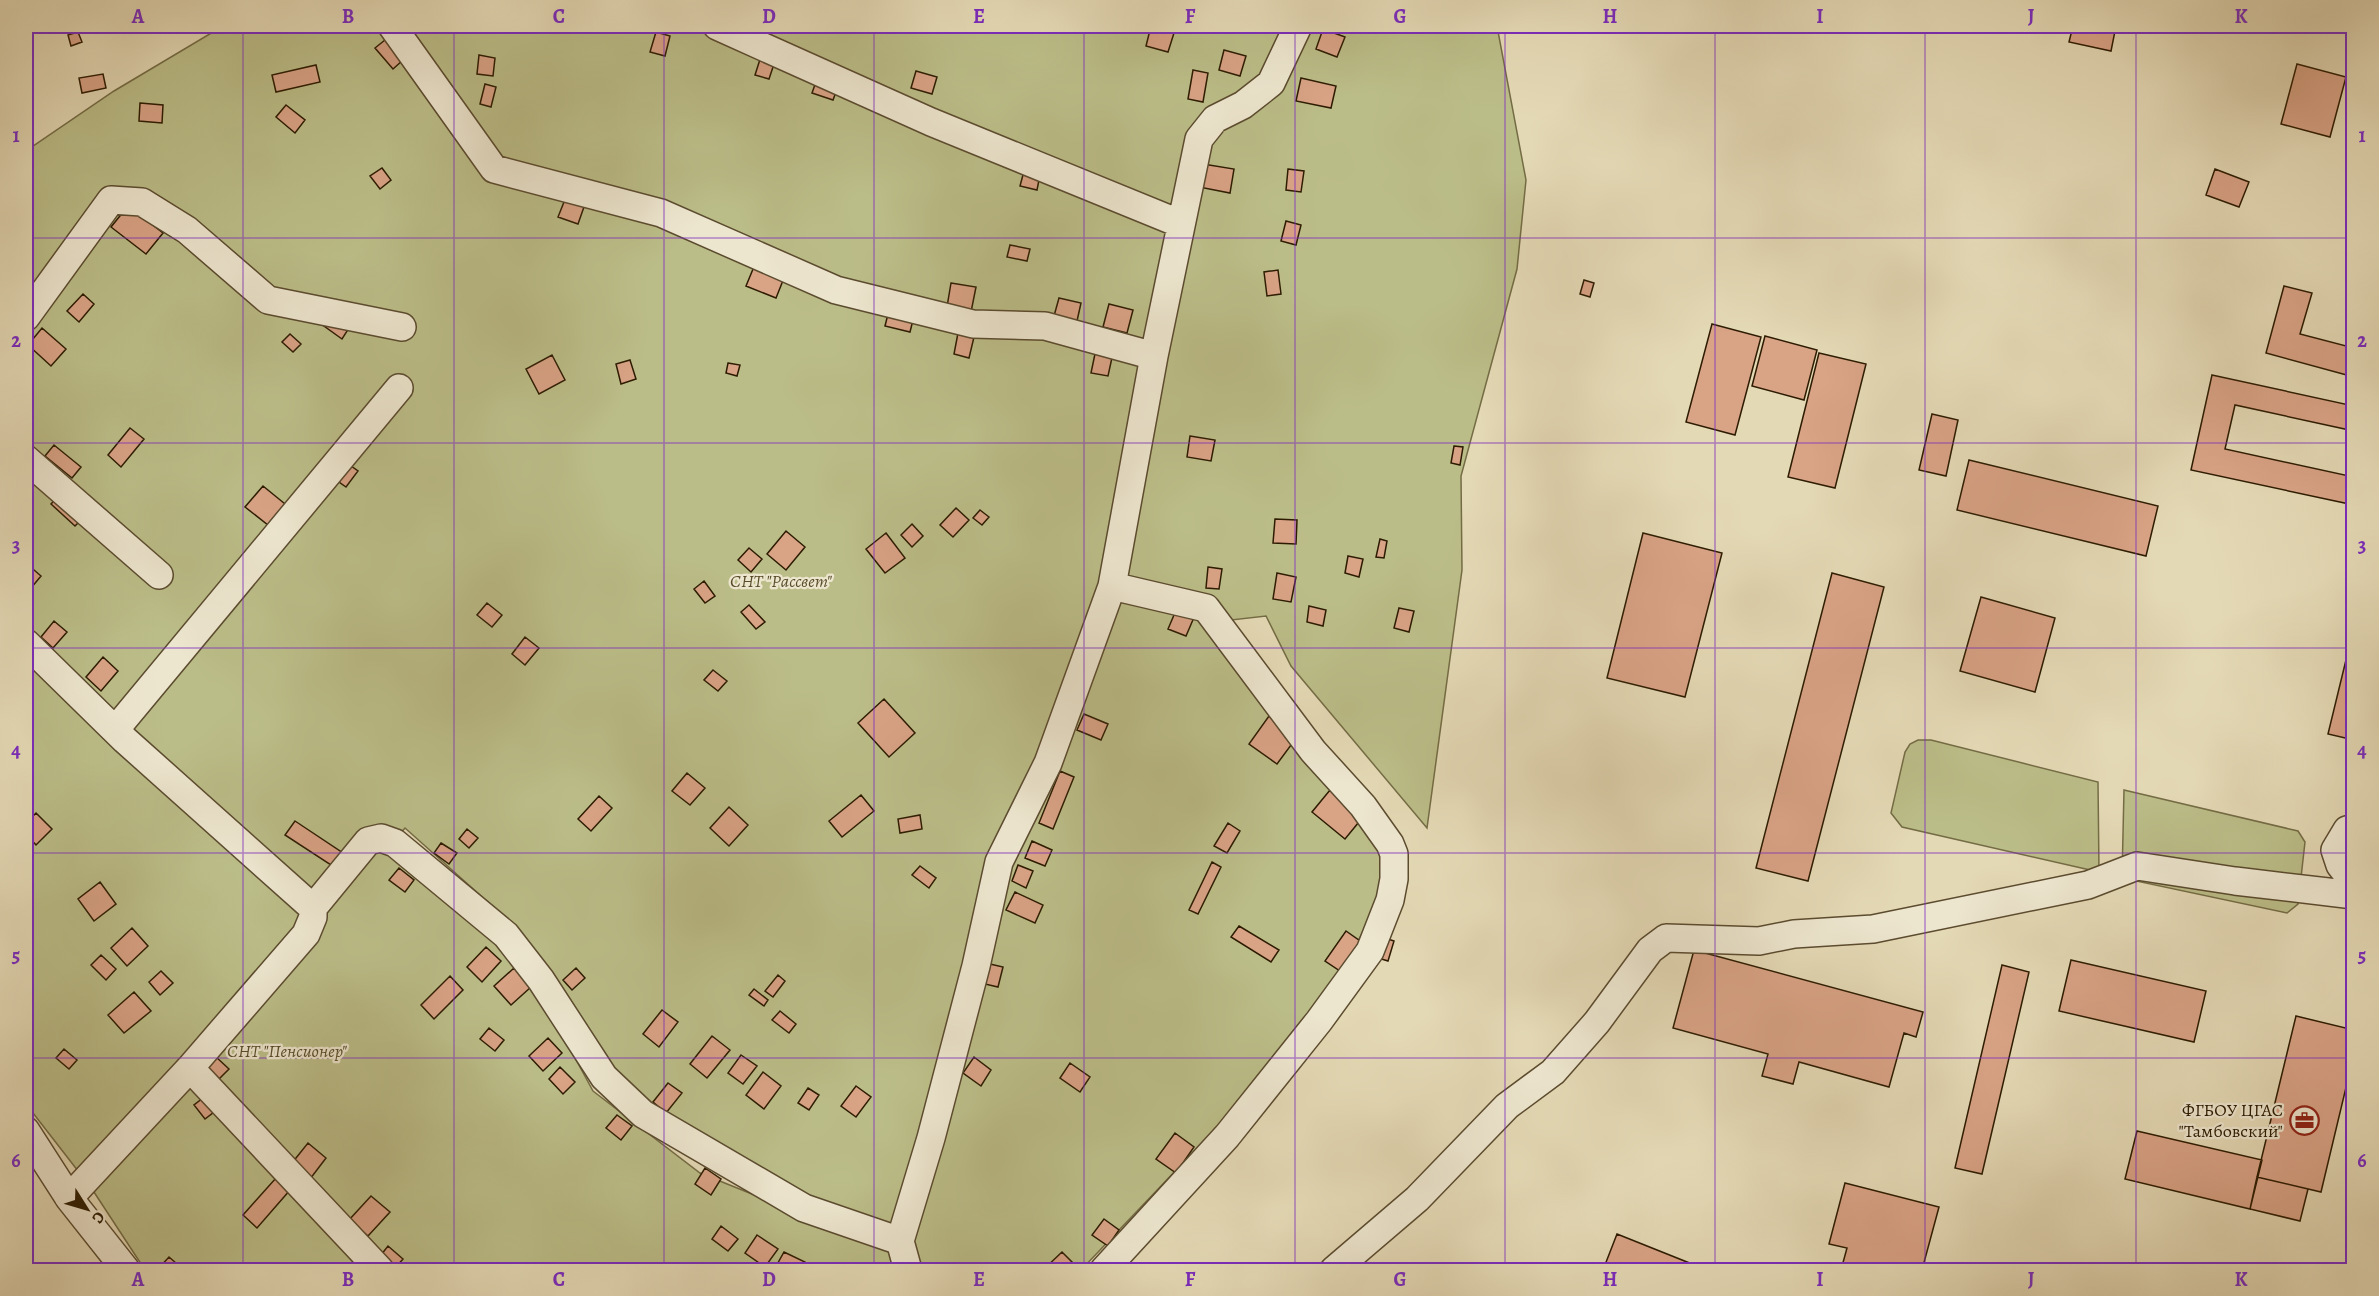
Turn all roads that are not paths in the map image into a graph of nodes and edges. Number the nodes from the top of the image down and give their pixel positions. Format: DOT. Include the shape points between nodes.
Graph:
graph roads {
  1 [pos="392,26"];
  2 [pos="717,26"];
  3 [pos="1298,26"];
  4 [pos="1181,224"];
  5 [pos="26,317"];
  6 [pos="402,327"];
  7 [pos="1154,356"];
  8 [pos="399,388"];
  9 [pos="26,459"];
  10 [pos="159,575"];
  11 [pos="1112,586"];
  12 [pos="26,643"];
  13 [pos="115,730"];
  14 [pos="2354,828"];
  15 [pos="2354,884"];
  16 [pos="2354,895"];
  17 [pos="313,908"];
  18 [pos="190,1068"];
  19 [pos="26,1131"];
  20 [pos="69,1198"];
  21 [pos="900,1241"];
  22 [pos="126,1270"];
  23 [pos="380,1270"];
  24 [pos="908,1270"];
  25 [pos="1104,1270"];
  26 [pos="1334,1270"];
  1 -- 7 [label="street" via="494,169 661,213 836,290 973,324 1045,326"];
  2 -- 4 [label="street" via="931,122"];
  3 -- 4 [label="street" via="1271,83 1243,105 1215,119 1199,139"];
  4 -- 7 [label="street"];
  5 -- 6 [label="street" via="111,200 142,202 187,230 268,300"];
  7 -- 11 [label="street"];
  8 -- 13 [label="street"];
  9 -- 10 [label="street"];
  11 -- 21 [label="street" via="1048,763 999,862 976,966"];
  11 -- 25 [label="street" via="1206,608 1313,751 1363,806 1390,844 1395,864 1390,900 1370,951 1227,1136"];
  12 -- 13 [label="street"];
  13 -- 17 [label="street"];
  14 -- 15 [label="street" via="2347,830 2335,850"];
  16 -- 26 [label="street" via="2137,866 2088,885 1873,929 1794,934 1759,941 1666,938 1650,950 1597,1022 1553,1072 1507,1106 1417,1199"];
  17 -- 18 [label="street" via="306,934"];
  17 -- 21 [label="street" via="368,841 381,838 395,843 506,935 541,980 604,1077 643,1114 804,1208"];
  18 -- 20 [label="street"];
  18 -- 23 [label="street"];
  19 -- 20 [label="street"];
  20 -- 22 [label="street"];
  21 -- 24 [label="street"];
}
